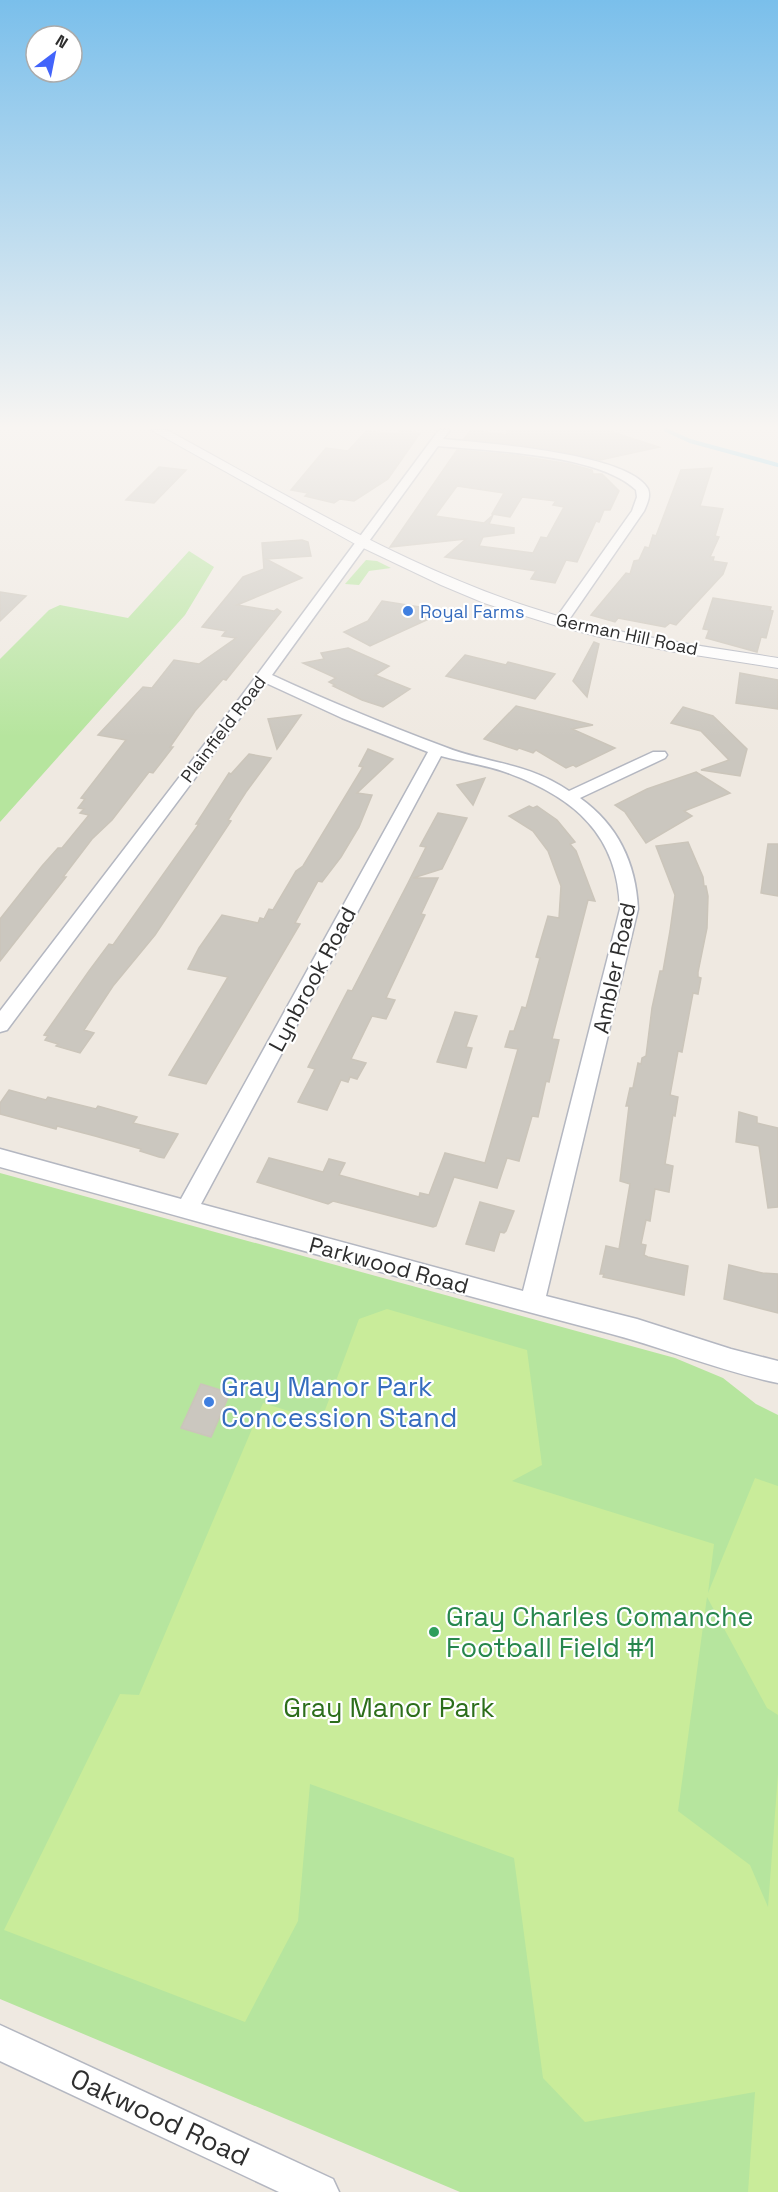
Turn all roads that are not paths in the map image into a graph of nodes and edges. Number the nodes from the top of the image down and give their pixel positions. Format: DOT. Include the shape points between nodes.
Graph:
graph roads {
  1 [pos="345,532"];
  2 [pos="370,532"];
  3 [pos="623,532"];
  4 [pos="363,542"];
  5 [pos="561,621"];
  6 [pos="778,663"];
  7 [pos="263,676"];
  8 [pos="437,750"];
  9 [pos="659,754"];
  10 [pos="569,797"];
  11 [pos="0,1026"];
  12 [pos="0,1158"];
  13 [pos="187,1209"];
  14 [pos="532,1303"];
  15 [pos="778,1372"];
  16 [pos="0,2043"];
  17 [pos="320,2192"];
  1 -- 4 [label="street, German Hill Road"];
  2 -- 4 [label="street, Plainfield Road"];
  3 -- 5 [label="street"];
  4 -- 5 [label="street, German Hill Road" via="474,593"];
  4 -- 7 [label="street, Plainfield Road"];
  5 -- 6 [label="street, German Hill Road" via="673,646"];
  7 -- 8 [label="street, Ambler Road"];
  7 -- 11 [label="street, Plainfield Road"];
  8 -- 10 [label="street, Ambler Road" via="512,770"];
  8 -- 13 [label="street, Lynbrook Road"];
  9 -- 10 [label="street"];
  10 -- 14 [label="street, Ambler Road" via="600,825 620,854 629,880 630,901"];
  12 -- 13 [label="street, Parkwood Road"];
  13 -- 14 [label="street, Parkwood Road"];
  14 -- 15 [label="street, Parkwood Road"];
  16 -- 17 [label="street, Oakwood Road"];
}
